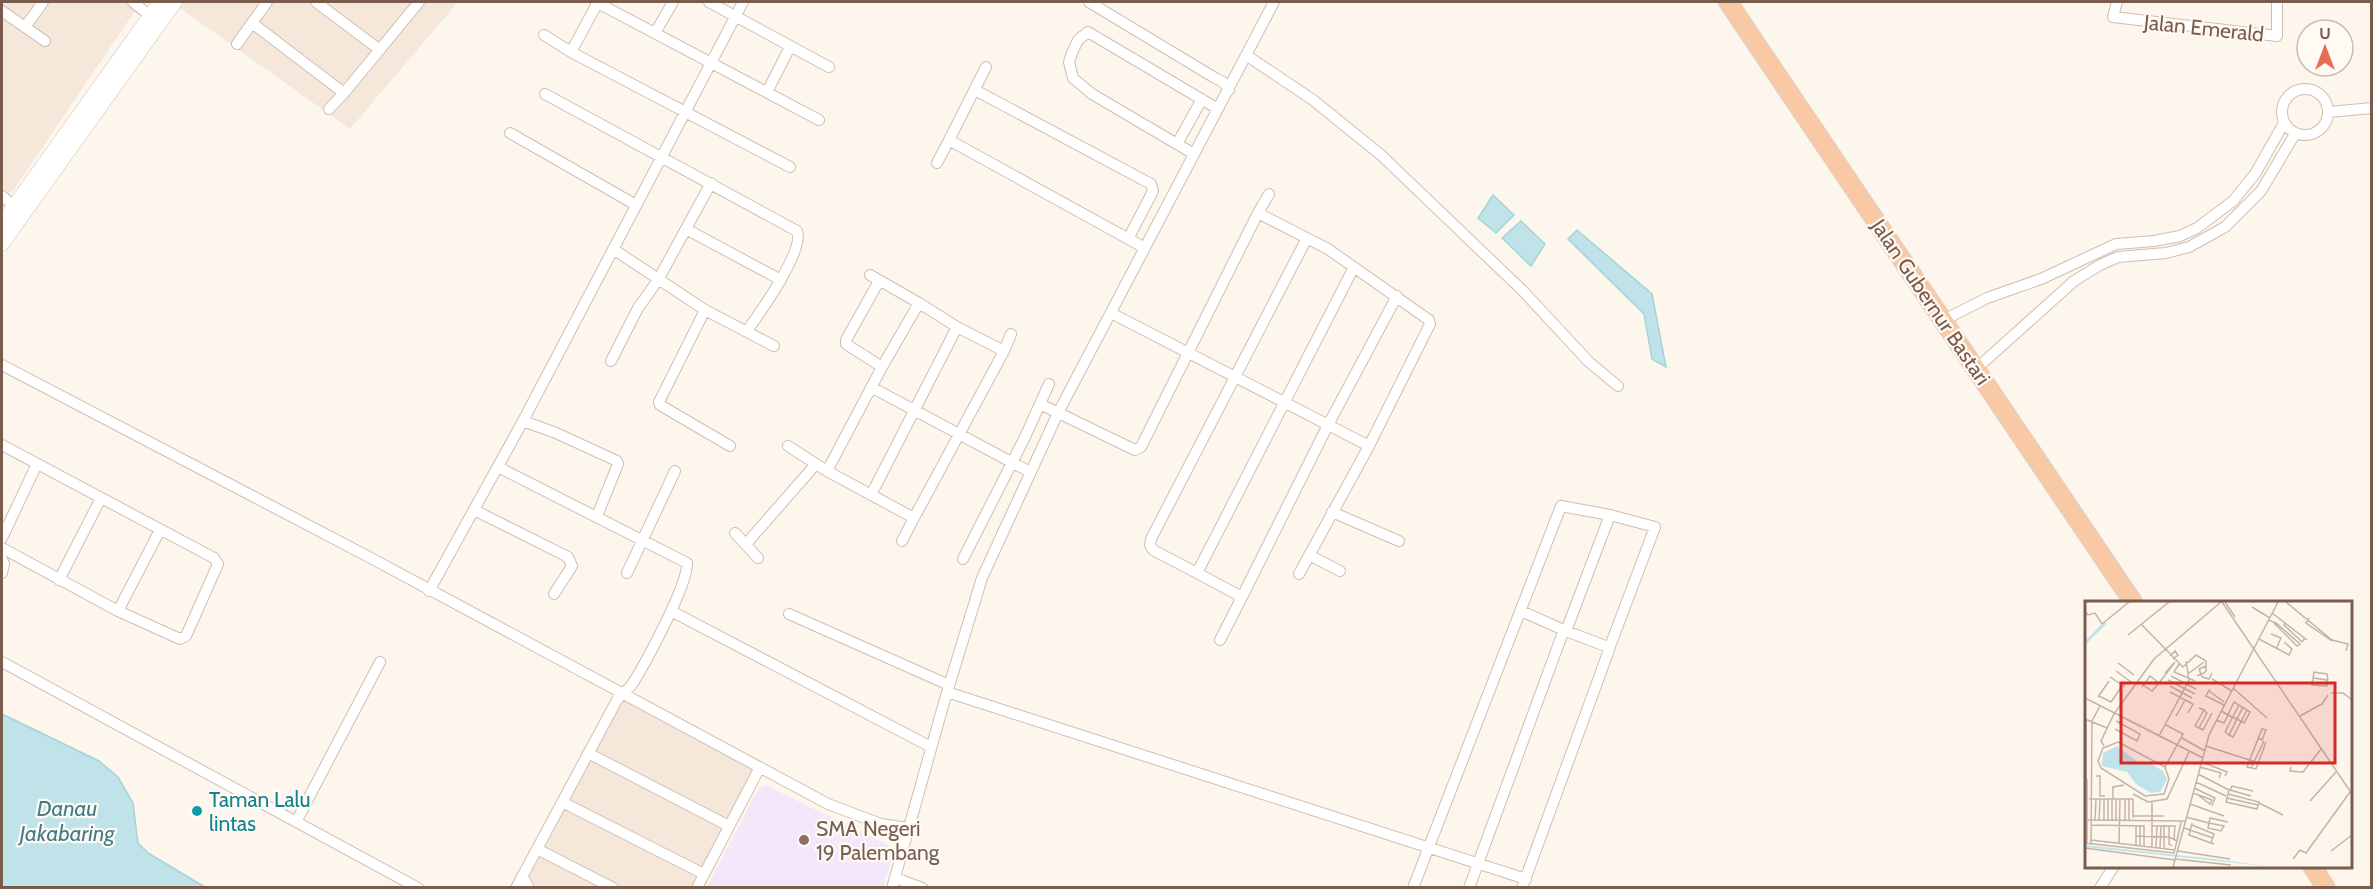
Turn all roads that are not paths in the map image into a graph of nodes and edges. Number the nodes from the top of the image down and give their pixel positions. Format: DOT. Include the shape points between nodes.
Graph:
graph roads {
  1 [pos="43,2"];
  2 [pos="133,2"];
  3 [pos="160,2"];
  4 [pos="176,2"];
  5 [pos="267,2"];
  6 [pos="316,2"];
  7 [pos="419,2"];
  8 [pos="597,2"];
  9 [pos="673,2"];
  10 [pos="709,2"];
  11 [pos="743,2"];
  12 [pos="1089,2"];
  13 [pos="1274,2"];
  14 [pos="1728,2"];
  15 [pos="2117,2"];
  16 [pos="2277,2"];
  17 [pos="2,11"];
  18 [pos="150,15"];
  19 [pos="737,18"];
  20 [pos="252,22"];
  21 [pos="25,27"];
  22 [pos="655,33"];
  23 [pos="544,35"];
  24 [pos="45,41"];
  25 [pos="237,44"];
  26 [pos="790,47"];
  27 [pos="380,50"];
  28 [pos="571,52"];
  29 [pos="1246,55"];
  30 [pos="712,63"];
  31 [pos="830,67"];
  32 [pos="986,67"];
  33 [pos="975,90"];
  34 [pos="1229,90"];
  35 [pos="767,92"];
  36 [pos="344,93"];
  37 [pos="544,94"];
  38 [pos="1202,99"];
  39 [pos="2372,108"];
  40 [pos="329,109"];
  41 [pos="1218,109"];
  42 [pos="685,112"];
  43 [pos="2328,112"];
  44 [pos="819,120"];
  45 [pos="2284,123"];
  46 [pos="510,133"];
  47 [pos="2295,134"];
  48 [pos="950,140"];
  49 [pos="1177,144"];
  50 [pos="1194,154"];
  51 [pos="661,156"];
  52 [pos="937,163"];
  53 [pos="790,167"];
  54 [pos="711,183"];
  55 [pos="1269,194"];
  56 [pos="2,196"];
  57 [pos="636,205"];
  58 [pos="19,210"];
  59 [pos="1258,213"];
  60 [pos="2,223"];
  61 [pos="686,229"];
  62 [pos="1306,238"];
  63 [pos="1128,240"];
  64 [pos="2,244"];
  65 [pos="1145,248"];
  66 [pos="614,249"];
  67 [pos="1354,267"];
  68 [pos="658,280"];
  69 [pos="781,280"];
  70 [pos="1397,296"];
  71 [pos="919,303"];
  72 [pos="705,310"];
  73 [pos="1111,313"];
  74 [pos="1944,320"];
  75 [pos="957,327"];
  76 [pos="747,331"];
  77 [pos="1011,334"];
  78 [pos="774,346"];
  79 [pos="1004,351"];
  80 [pos="1188,353"];
  81 [pos="611,361"];
  82 [pos="2,365"];
  83 [pos="882,367"];
  84 [pos="1977,368"];
  85 [pos="1235,377"];
  86 [pos="1049,384"];
  87 [pos="1618,386"];
  88 [pos="872,387"];
  89 [pos="1284,403"];
  90 [pos="1040,404"];
  91 [pos="914,410"];
  92 [pos="1058,413"];
  93 [pos="523,421"];
  94 [pos="1328,425"];
  95 [pos="960,434"];
  96 [pos="1025,436"];
  97 [pos="2,445"];
  98 [pos="788,446"];
  99 [pos="1042,446"];
  100 [pos="1369,446"];
  101 [pos="730,447"];
  102 [pos="1011,462"];
  103 [pos="37,464"];
  104 [pos="816,464"];
  105 [pos="498,467"];
  106 [pos="675,471"];
  107 [pos="828,471"];
  108 [pos="1030,472"];
  109 [pos="871,495"];
  110 [pos="101,498"];
  111 [pos="474,510"];
  112 [pos="1332,512"];
  113 [pos="1610,515"];
  114 [pos="597,516"];
  115 [pos="914,519"];
  116 [pos="160,530"];
  117 [pos="735,533"];
  118 [pos="642,539"];
  119 [pos="902,541"];
  120 [pos="1399,541"];
  121 [pos="746,544"];
  122 [pos="2,550"];
  123 [pos="1309,555"];
  124 [pos="758,558"];
  125 [pos="963,559"];
  126 [pos="1340,571"];
  127 [pos="2,573"];
  128 [pos="627,573"];
  129 [pos="1197,573"];
  130 [pos="1299,574"];
  131 [pos="59,580"];
  132 [pos="429,591"];
  133 [pos="554,594"];
  134 [pos="1242,597"];
  135 [pos="2132,601"];
  136 [pos="118,611"];
  137 [pos="671,611"];
  138 [pos="1521,611"];
  139 [pos="789,614"];
  140 [pos="1566,631"];
  141 [pos="1220,640"];
  142 [pos="1609,649"];
  143 [pos="2,663"];
  144 [pos="380,663"];
  145 [pos="948,688"];
  146 [pos="623,694"];
  147 [pos="931,747"];
  148 [pos="588,753"];
  149 [pos="760,767"];
  150 [pos="562,802"];
  151 [pos="296,822"];
  152 [pos="729,826"];
  153 [pos="908,828"];
  154 [pos="1429,848"];
  155 [pos="537,849"];
  156 [pos="1479,864"];
  157 [pos="2113,868"];
  158 [pos="2313,868"];
  159 [pos="704,874"];
  160 [pos="522,876"];
  161 [pos="893,883"];
  162 [pos="1524,883"];
  163 [pos="418,888"];
  164 [pos="516,888"];
  165 [pos="529,888"];
  166 [pos="613,888"];
  167 [pos="697,888"];
  168 [pos="922,888"];
  169 [pos="1413,888"];
  170 [pos="1469,888"];
  171 [pos="2100,888"];
  172 [pos="2326,888"];
  1 -- 21 [label="street"];
  2 -- 18 [label="street"];
  3 -- 18 [label="street"];
  4 -- 58 [label="street"];
  5 -- 20 [label="street"];
  6 -- 27 [label="street"];
  7 -- 27 [label="street"];
  8 -- 22 [label="street"];
  8 -- 28 [label="street"];
  9 -- 22 [label="street"];
  10 -- 19 [label="street"];
  11 -- 19 [label="street"];
  12 -- 34 [label="street"];
  13 -- 29 [label="street"];
  14 -- 74 [label="highway, Jalan Gubernur Bastari"];
  15 -- 16 [label="street, Jalan Emerald" via="2113,17 2277,36"];
  17 -- 21 [label="street"];
  18 -- 58 [label="street"];
  19 -- 26 [label="street"];
  19 -- 30 [label="street"];
  20 -- 25 [label="street"];
  20 -- 36 [label="street"];
  21 -- 24 [label="street"];
  22 -- 30 [label="street"];
  23 -- 28 [label="street"];
  26 -- 31 [label="street"];
  26 -- 35 [label="street"];
  27 -- 36 [label="street"];
  28 -- 42 [label="street"];
  29 -- 34 [label="street"];
  29 -- 87 [label="street" via="1313,100 1381,155"];
  30 -- 35 [label="street"];
  30 -- 42 [label="street"];
  32 -- 33 [label="street"];
  33 -- 48 [label="street"];
  33 -- 63 [label="street" via="1151,184 1153,191"];
  34 -- 41 [label="street"];
  35 -- 44 [label="street"];
  36 -- 40 [label="street"];
  37 -- 51 [label="street"];
  38 -- 41 [label="street"];
  38 -- 49 [label="street"];
  38 -- 49 [label="street" via="1088,32 1078,40 1069,62 1073,78 1092,94"];
  39 -- 43 [label="street"];
  41 -- 50 [label="street"];
  42 -- 51 [label="street"];
  42 -- 53 [label="street"];
  43 -- 45 [label="street" via="2320,94 2301,89 2290,93 2283,102"];
  43 -- 47 [label="street" via="2326,123 2318,132"];
  45 -- 47 [label="street"];
  45 -- 74 [label="street" via="2256,174 2234,201 2197,228 2171,238 2116,244"];
  46 -- 57 [label="street"];
  47 -- 84 [label="street" via="2261,191 2225,227 2189,247 2118,257 2100,265 2074,281"];
  48 -- 52 [label="street"];
  48 -- 63 [label="street"];
  49 -- 50 [label="street"];
  50 -- 65 [label="street"];
  51 -- 54 [label="street"];
  51 -- 57 [label="street"];
  54 -- 61 [label="street"];
  54 -- 69 [label="street" via="797,231 799,239"];
  55 -- 59 [label="street"];
  56 -- 58 [label="street"];
  57 -- 66 [label="street"];
  58 -- 60 [label="street"];
  58 -- 64 [label="street"];
  59 -- 62 [label="street"];
  59 -- 80 [label="street"];
  61 -- 68 [label="street"];
  61 -- 69 [label="street"];
  62 -- 67 [label="street"];
  62 -- 85 [label="street"];
  63 -- 65 [label="street"];
  65 -- 73 [label="street"];
  66 -- 68 [label="street"];
  66 -- 93 [label="street"];
  67 -- 70 [label="street"];
  67 -- 89 [label="street"];
  68 -- 72 [label="street"];
  68 -- 81 [label="street" via="638,308"];
  69 -- 76 [label="street"];
  70 -- 94 [label="street"];
  70 -- 100 [label="street" via="1430,324"];
  71 -- 75 [label="street"];
  71 -- 83 [label="street"];
  71 -- 83 [label="street" via="875,278 846,344"];
  72 -- 76 [label="street"];
  72 -- 101 [label="street" via="659,402"];
  73 -- 80 [label="street"];
  73 -- 92 [label="street"];
  74 -- 84 [label="highway, Jalan Gubernur Bastari"];
  75 -- 79 [label="street"];
  75 -- 91 [label="street"];
  76 -- 78 [label="street"];
  77 -- 79 [label="street"];
  79 -- 95 [label="street"];
  80 -- 85 [label="street"];
  80 -- 92 [label="street" via="1138,449"];
  82 -- 132 [label="street"];
  83 -- 88 [label="street"];
  84 -- 135 [label="highway, Jalan Gubernur Bastari"];
  85 -- 89 [label="street"];
  85 -- 129 [label="street" via="1151,539 1153,549"];
  86 -- 90 [label="street"];
  88 -- 91 [label="street"];
  88 -- 107 [label="street"];
  89 -- 94 [label="street"];
  89 -- 129 [label="street"];
  90 -- 92 [label="street"];
  90 -- 96 [label="street"];
  91 -- 95 [label="street"];
  91 -- 109 [label="street"];
  92 -- 99 [label="street"];
  93 -- 105 [label="street"];
  93 -- 114 [label="street" via="617,461"];
  94 -- 100 [label="street"];
  94 -- 134 [label="street"];
  95 -- 102 [label="street"];
  95 -- 115 [label="street"];
  96 -- 99 [label="street"];
  96 -- 102 [label="street"];
  97 -- 103 [label="street"];
  98 -- 104 [label="street"];
  99 -- 108 [label="street"];
  100 -- 112 [label="street"];
  102 -- 108 [label="street"];
  102 -- 125 [label="street"];
  103 -- 110 [label="street"];
  103 -- 122 [label="street"];
  104 -- 107 [label="street"];
  104 -- 121 [label="street"];
  105 -- 111 [label="street"];
  105 -- 114 [label="street"];
  106 -- 118 [label="street"];
  107 -- 109 [label="street"];
  108 -- 145 [label="street" via="982,578"];
  109 -- 115 [label="street"];
  110 -- 116 [label="street"];
  110 -- 131 [label="street"];
  111 -- 132 [label="street"];
  111 -- 133 [label="street" via="568,557 572,566"];
  112 -- 120 [label="street"];
  112 -- 123 [label="street"];
  113 -- 138 [label="street" via="1561,506"];
  113 -- 140 [label="street"];
  113 -- 142 [label="street" via="1655,527"];
  114 -- 118 [label="street"];
  115 -- 119 [label="street"];
  116 -- 136 [label="street"];
  116 -- 136 [label="street" via="217,560 186,636 180,639"];
  117 -- 121 [label="street"];
  118 -- 128 [label="street"];
  118 -- 137 [label="street" via="687,563"];
  121 -- 124 [label="street"];
  122 -- 127 [label="street"];
  122 -- 131 [label="street"];
  123 -- 126 [label="street"];
  123 -- 130 [label="street"];
  129 -- 134 [label="street"];
  131 -- 136 [label="street"];
  132 -- 146 [label="street"];
  134 -- 141 [label="street"];
  137 -- 146 [label="street" via="632,685"];
  137 -- 147 [label="street"];
  138 -- 140 [label="street"];
  138 -- 154 [label="street"];
  139 -- 145 [label="street"];
  140 -- 142 [label="street"];
  140 -- 156 [label="street"];
  142 -- 162 [label="street"];
  143 -- 151 [label="street"];
  144 -- 151 [label="street"];
  145 -- 147 [label="street"];
  145 -- 154 [label="street"];
  146 -- 148 [label="street"];
  146 -- 149 [label="street"];
  147 -- 153 [label="street"];
  148 -- 150 [label="street"];
  148 -- 152 [label="street"];
  149 -- 152 [label="street"];
  149 -- 153 [label="street" via="847,812"];
  150 -- 155 [label="street"];
  150 -- 159 [label="street"];
  151 -- 163 [label="street"];
  152 -- 159 [label="street"];
  153 -- 161 [label="street"];
  154 -- 156 [label="street"];
  154 -- 169 [label="street"];
  155 -- 160 [label="street"];
  155 -- 166 [label="street"];
  156 -- 162 [label="street"];
  156 -- 170 [label="street"];
  157 -- 171 [label="street"];
  158 -- 172 [label="highway"];
  159 -- 167 [label="street"];
  160 -- 164 [label="street"];
  160 -- 165 [label="street"];
  161 -- 168 [label="street"];
}
